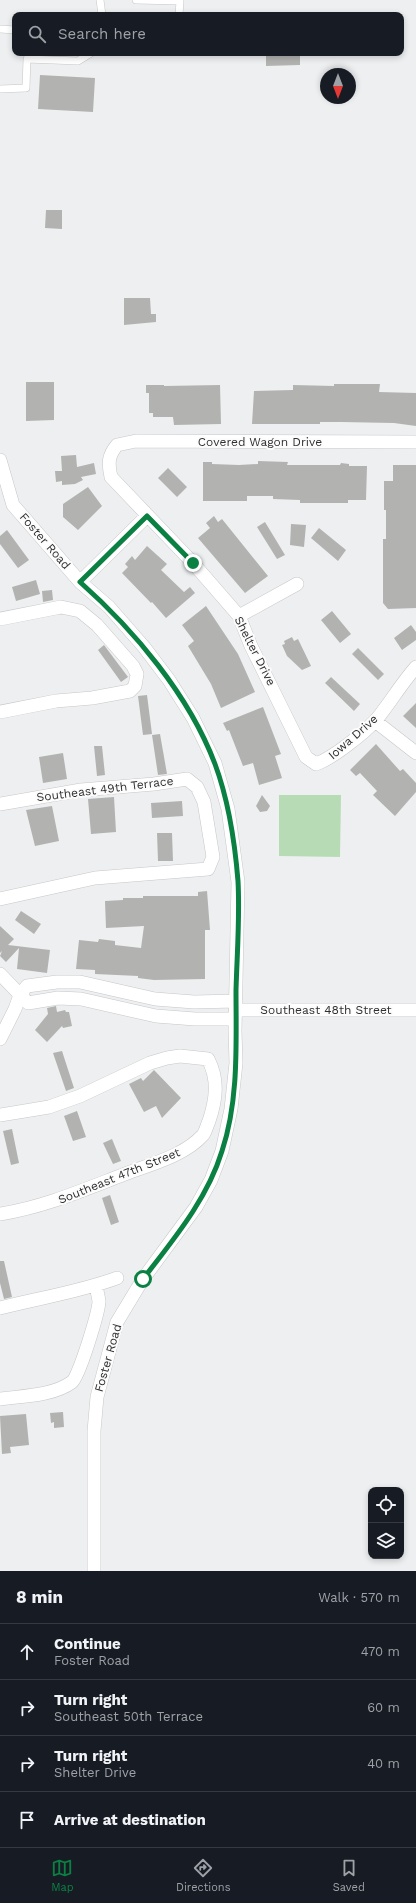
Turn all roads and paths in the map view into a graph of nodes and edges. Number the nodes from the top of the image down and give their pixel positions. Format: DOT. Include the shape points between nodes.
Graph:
graph roads {
  1 [pos="100,0"];
  2 [pos="136,0"];
  3 [pos="102,12"];
  4 [pos="179,12"];
  5 [pos="0,29"];
  6 [pos="12,30"];
  7 [pos="86,56"];
  8 [pos="0,88"];
  9 [pos="416,442"];
  10 [pos="109,455"];
  11 [pos="0,460"];
  12 [pos="147,516"];
  13 [pos="80,582"];
  14 [pos="298,584"];
  15 [pos="239,616"];
  16 [pos="0,619"];
  17 [pos="416,668"];
  18 [pos="0,712"];
  19 [pos="375,721"];
  20 [pos="416,753"];
  21 [pos="316,764"];
  22 [pos="0,804"];
  23 [pos="0,898"];
  24 [pos="0,974"];
  25 [pos="20,995"];
  26 [pos="236,1010"];
  27 [pos="416,1010"];
  28 [pos="0,1039"];
  29 [pos="0,1115"];
  30 [pos="0,1214"];
  31 [pos="117,1278"];
  32 [pos="96,1286"];
  33 [pos="0,1308"];
  34 [pos="0,1400"];
  35 [pos="94,1571"];
  1 -- 3 [label="lane"];
  2 -- 4 [label="lane" via="180,1"];
  5 -- 6 [label="lane"];
  7 -- 8 [label="lane" via="78,61 27,59 26,88"];
  9 -- 10 [label="street, Covered Wagon Drive" via="136,441 117,445"];
  10 -- 12 [label="street, Shelter Drive" via="110,477"];
  11 -- 13 [label="street, Foster Road" via="13,505"];
  12 -- 13 [label="street"];
  12 -- 15 [label="street, Shelter Drive" via="193,563"];
  13 -- 26 [label="street, Foster Road" via="109,607 169,680 193,718 215,763 228,809 238,882"];
  14 -- 15 [label="street"];
  15 -- 21 [label="street, Shelter Drive" via="251,646 306,757"];
  16 -- 18 [label="street" via="61,607 80,611 97,625 137,674 135,686 130,690"];
  17 -- 19 [label="street, Iowa Drive"];
  19 -- 20 [label="street"];
  19 -- 21 [label="street, Iowa Drive" via="328,760"];
  22 -- 23 [label="street, Southeast 49th Terrace" via="81,790 187,779 196,787 204,802 213,857 208,869 95,878"];
  24 -- 25 [label="street"];
  25 -- 26 [label="street, Southeast 48th Street" via="28,1003 58,998 81,999 156,1016 195,1019"];
  25 -- 28 [label="street"];
  26 -- 27 [label="street, Southeast 48th Street"];
  26 -- 35 [label="street, Foster Road" via="236,1064 231,1109 222,1150 196,1207 143,1279 118,1322 97,1397 94,1430"];
  29 -- 30 [label="street, Southeast 47th Street" via="49,1107 167,1058 180,1056 208,1059 214,1070 213,1108 204,1134 184,1150 76,1194 41,1206"];
  31 -- 32 [label="street"];
  32 -- 33 [label="street"];
  32 -- 34 [label="street" via="99,1302 73,1382 58,1389"];
}
